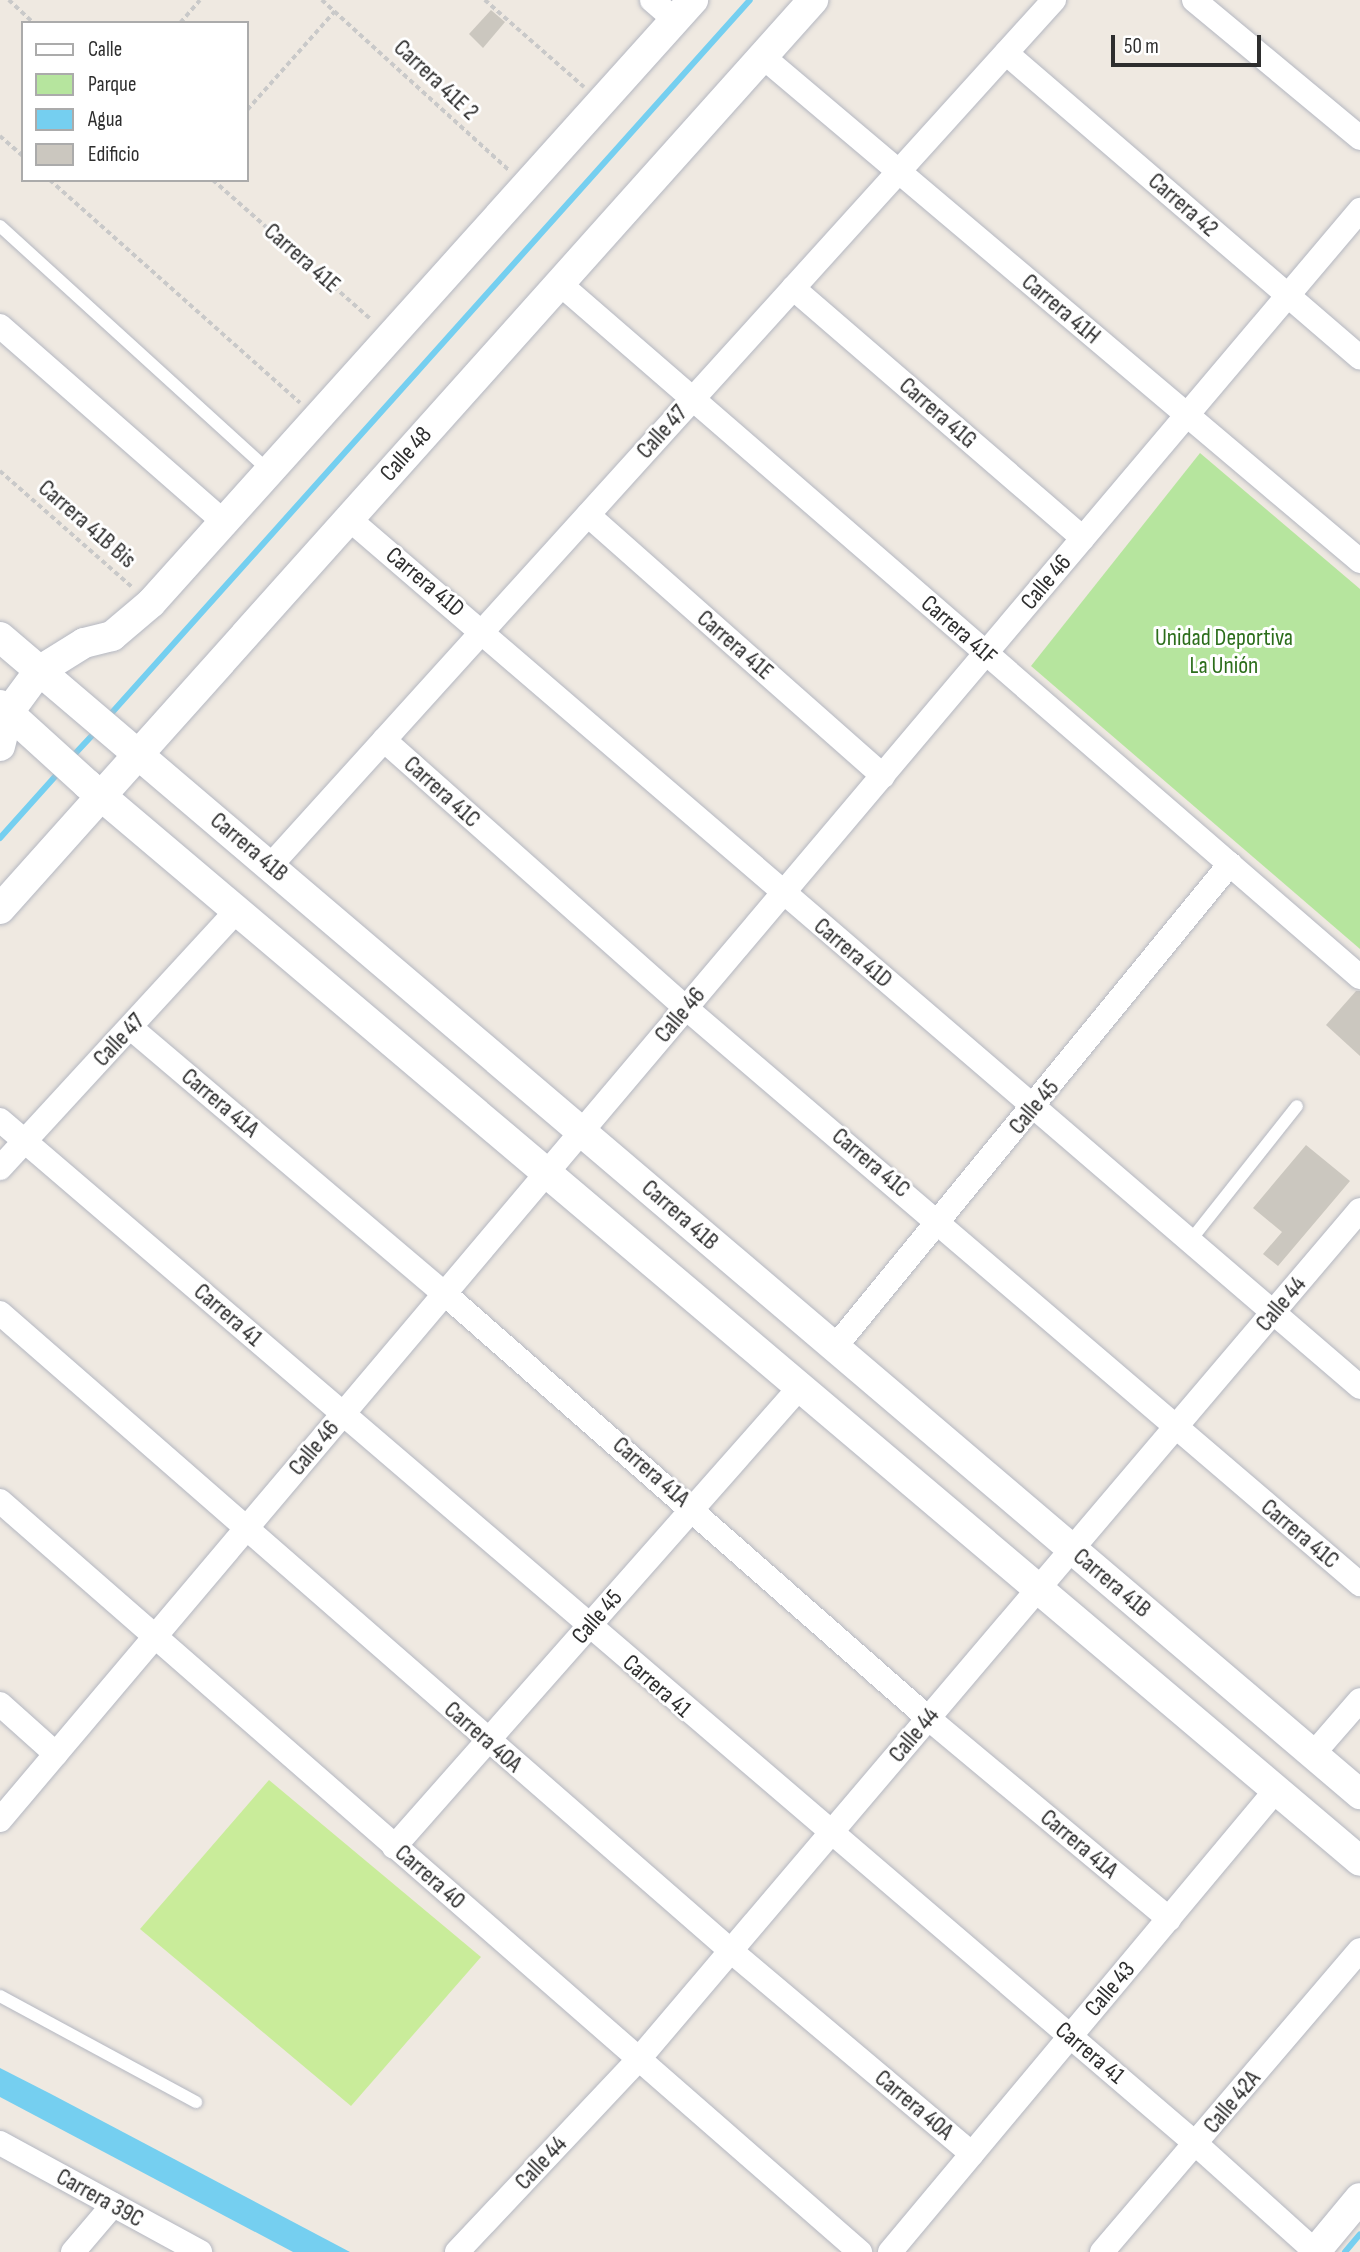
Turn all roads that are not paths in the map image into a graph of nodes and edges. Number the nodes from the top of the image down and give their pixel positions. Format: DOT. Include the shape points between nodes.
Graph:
graph roads {
  1 [pos="652,0"];
  2 [pos="813,0"];
  3 [pos="1054,0"];
  4 [pos="1194,0"];
  5 [pos="684,10"];
  6 [pos="1006,53"];
  7 [pos="762,56"];
  8 [pos="1360,138"];
  9 [pos="899,171"];
  10 [pos="1360,210"];
  11 [pos="0,226"];
  12 [pos="559,283"];
  13 [pos="793,288"];
  14 [pos="1288,295"];
  15 [pos="0,326"];
  16 [pos="1360,356"];
  17 [pos="693,399"];
  18 [pos="1187,415"];
  19 [pos="269,472"];
  20 [pos="588,515"];
  21 [pos="348,518"];
  22 [pos="224,522"];
  23 [pos="1083,538"];
  24 [pos="1360,561"];
  25 [pos="483,631"];
  26 [pos="0,637"];
  27 [pos="986,653"];
  28 [pos="39,671"];
  29 [pos="4,709"];
  30 [pos="384,740"];
  31 [pos="129,745"];
  32 [pos="0,746"];
  33 [pos="883,776"];
  34 [pos="90,787"];
  35 [pos="1230,864"];
  36 [pos="271,865"];
  37 [pos="783,893"];
  38 [pos="0,909"];
  39 [pos="236,911"];
  40 [pos="1360,977"];
  41 [pos="686,1008"];
  42 [pos="131,1028"];
  43 [pos="1297,1106"];
  44 [pos="1034,1107"];
  45 [pos="0,1120"];
  46 [pos="582,1131"];
  47 [pos="24,1141"];
  48 [pos="0,1168"];
  49 [pos="547,1173"];
  50 [pos="1360,1210"];
  51 [pos="938,1220"];
  52 [pos="1190,1241"];
  53 [pos="445,1294"];
  54 [pos="0,1313"];
  55 [pos="1273,1313"];
  56 [pos="835,1347"];
  57 [pos="800,1387"];
  58 [pos="1360,1387"];
  59 [pos="343,1414"];
  60 [pos="1174,1429"];
  61 [pos="0,1502"];
  62 [pos="693,1508"];
  63 [pos="246,1529"];
  64 [pos="1072,1549"];
  65 [pos="1360,1584"];
  66 [pos="1038,1589"];
  67 [pos="589,1626"];
  68 [pos="155,1637"];
  69 [pos="1360,1700"];
  70 [pos="0,1704"];
  71 [pos="928,1718"];
  72 [pos="488,1741"];
  73 [pos="56,1754"];
  74 [pos="1314,1754"];
  75 [pos="1276,1790"];
  76 [pos="1360,1794"];
  77 [pos="0,1820"];
  78 [pos="830,1834"];
  79 [pos="394,1847"];
  80 [pos="1360,1861"];
  81 [pos="1169,1919"];
  82 [pos="1360,1950"];
  83 [pos="730,1951"];
  84 [pos="0,1996"];
  85 [pos="1070,2036"];
  86 [pos="638,2060"];
  87 [pos="195,2102"];
  88 [pos="0,2143"];
  89 [pos="1196,2144"];
  90 [pos="972,2154"];
  91 [pos="1360,2198"];
  92 [pos="113,2205"];
  93 [pos="72,2252"];
  94 [pos="200,2252"];
  95 [pos="457,2252"];
  96 [pos="860,2252"];
  97 [pos="890,2252"];
  98 [pos="1102,2252"];
  99 [pos="1315,2252"];
  1 -- 5 [label="street"];
  2 -- 7 [label="street, Calle 48"];
  3 -- 6 [label="street, Calle 47"];
  4 -- 8 [label="street"];
  5 -- 19 [label="street"];
  6 -- 9 [label="street, Calle 47"];
  6 -- 14 [label="street, Carrera 42"];
  7 -- 9 [label="street, Carrera 41H"];
  7 -- 12 [label="street, Calle 48"];
  9 -- 13 [label="street, Calle 47"];
  9 -- 18 [label="street, Carrera 41H"];
  10 -- 14 [label="street, Calle 46"];
  11 -- 19 [label="lane"];
  12 -- 17 [label="street, Carrera 41F"];
  12 -- 21 [label="street, Calle 48"];
  13 -- 17 [label="street, Calle 47"];
  13 -- 23 [label="street, Carrera 41G"];
  14 -- 16 [label="street, Carrera 42"];
  14 -- 18 [label="street, Calle 46"];
  15 -- 22 [label="street"];
  17 -- 20 [label="street, Calle 47"];
  17 -- 27 [label="street, Carrera 41F"];
  18 -- 23 [label="street, Calle 46"];
  18 -- 24 [label="street, Carrera 41H"];
  19 -- 22 [label="street"];
  20 -- 25 [label="street, Calle 47"];
  20 -- 33 [label="street, Carrera 41E"];
  21 -- 25 [label="street, Carrera 41D"];
  21 -- 31 [label="street, Calle 48"];
  22 -- 28 [label="street" via="151,603 112,636 84,643"];
  23 -- 27 [label="street, Calle 46"];
  25 -- 30 [label="street, Calle 47"];
  25 -- 37 [label="street, Carrera 41D"];
  26 -- 28 [label="street, Carrera 41B"];
  27 -- 33 [label="street, Calle 46"];
  27 -- 35 [label="street, Carrera 41F"];
  28 -- 29 [label="street"];
  28 -- 31 [label="street, Carrera 41B"];
  29 -- 32 [label="street"];
  29 -- 34 [label="street"];
  30 -- 36 [label="street, Calle 47"];
  30 -- 41 [label="street, Carrera 41C"];
  31 -- 34 [label="street, Calle 48"];
  31 -- 36 [label="street, Carrera 41B"];
  33 -- 37 [label="street, Calle 46"];
  34 -- 38 [label="street, Calle 48"];
  34 -- 39 [label="street"];
  35 -- 40 [label="street, Carrera 41F"];
  35 -- 44 [label="street, Calle 45"];
  36 -- 46 [label="street, Carrera 41B"];
  37 -- 41 [label="street, Calle 46"];
  37 -- 44 [label="street, Carrera 41D"];
  39 -- 42 [label="street, Calle 47"];
  39 -- 49 [label="street"];
  41 -- 46 [label="street, Calle 46"];
  41 -- 51 [label="street, Carrera 41C"];
  42 -- 47 [label="street, Calle 47"];
  42 -- 53 [label="street, Carrera 41A"];
  43 -- 52 [label="lane"];
  44 -- 51 [label="street, Calle 45"];
  44 -- 52 [label="street, Carrera 41D"];
  45 -- 47 [label="street, Carrera 41"];
  46 -- 49 [label="street, Calle 46"];
  46 -- 56 [label="street, Carrera 41B"];
  47 -- 48 [label="street, Calle 47"];
  47 -- 59 [label="street, Carrera 41"];
  49 -- 53 [label="street, Calle 46"];
  49 -- 57 [label="street"];
  50 -- 55 [label="street, Calle 44"];
  51 -- 56 [label="street, Calle 45"];
  51 -- 60 [label="street, Carrera 41C"];
  52 -- 55 [label="street, Carrera 41D"];
  53 -- 59 [label="street, Calle 46"];
  53 -- 62 [label="street, Carrera 41A"];
  54 -- 63 [label="street, Carrera 40A"];
  55 -- 58 [label="street, Carrera 41D"];
  55 -- 60 [label="street, Calle 44"];
  56 -- 64 [label="street, Carrera 41B"];
  57 -- 62 [label="street, Calle 45"];
  57 -- 66 [label="street"];
  59 -- 63 [label="street, Calle 46"];
  59 -- 67 [label="street, Carrera 41"];
  60 -- 64 [label="street, Calle 44"];
  60 -- 65 [label="street, Carrera 41C"];
  61 -- 68 [label="street, Carrera 40"];
  62 -- 67 [label="street, Calle 45"];
  62 -- 71 [label="street, Carrera 41A"];
  63 -- 68 [label="street, Calle 46"];
  63 -- 72 [label="street, Carrera 40A"];
  64 -- 66 [label="street, Calle 44"];
  64 -- 74 [label="street, Carrera 41B"];
  66 -- 71 [label="street, Calle 44"];
  66 -- 75 [label="street"];
  67 -- 72 [label="street, Calle 45"];
  67 -- 78 [label="street, Carrera 41"];
  68 -- 73 [label="street, Calle 46"];
  68 -- 79 [label="street, Carrera 40"];
  69 -- 74 [label="street"];
  70 -- 73 [label="street"];
  71 -- 78 [label="street, Calle 44"];
  71 -- 81 [label="street, Carrera 41A"];
  72 -- 79 [label="street, Calle 45"];
  72 -- 83 [label="street, Carrera 40A"];
  73 -- 77 [label="street, Calle 46"];
  74 -- 76 [label="street, Carrera 41B"];
  75 -- 80 [label="street"];
  75 -- 81 [label="street, Calle 43"];
  78 -- 83 [label="street, Calle 44"];
  78 -- 85 [label="street, Carrera 41"];
  79 -- 86 [label="street, Carrera 40"];
  81 -- 85 [label="street, Calle 43"];
  82 -- 89 [label="street, Calle 42A"];
  83 -- 86 [label="street, Calle 44"];
  83 -- 90 [label="street, Carrera 40A"];
  84 -- 87 [label="lane"];
  85 -- 89 [label="street, Carrera 41"];
  85 -- 90 [label="street, Calle 43"];
  86 -- 95 [label="street, Calle 44"];
  86 -- 96 [label="street, Carrera 40"];
  88 -- 92 [label="street, Carrera 39C"];
  89 -- 98 [label="street, Calle 42A"];
  89 -- 99 [label="street, Carrera 41"];
  90 -- 97 [label="street, Calle 43"];
  91 -- 99 [label="street"];
  92 -- 93 [label="street"];
  92 -- 94 [label="street, Carrera 39C"];
}
